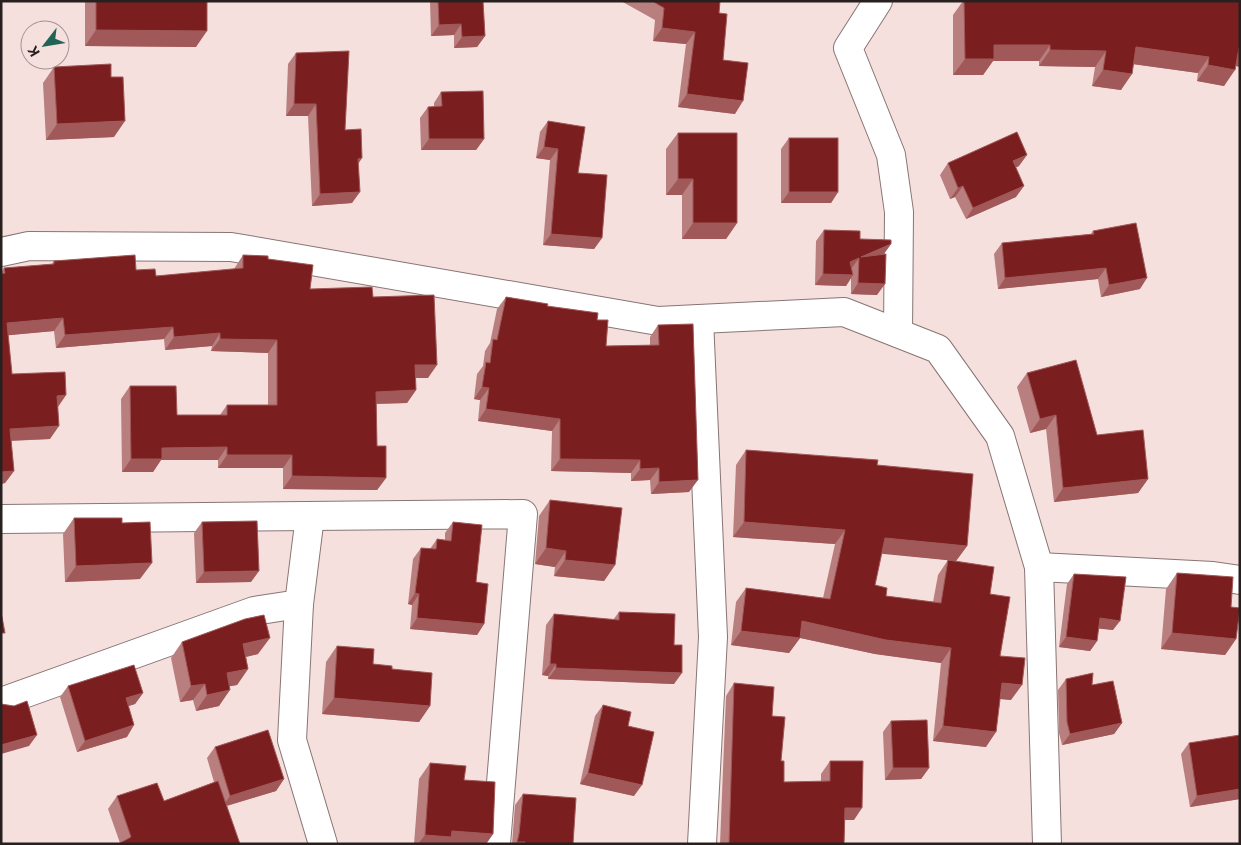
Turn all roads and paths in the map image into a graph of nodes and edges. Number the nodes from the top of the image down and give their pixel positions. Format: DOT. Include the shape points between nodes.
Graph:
graph roads {
  1 [pos="878,1"];
  2 [pos="1,252"];
  3 [pos="699,319"];
  4 [pos="898,334"];
  5 [pos="310,516"];
  6 [pos="1,519"];
  7 [pos="1039,567"];
  8 [pos="1240,580"];
  9 [pos="299,604"];
  10 [pos="1,702"];
  11 [pos="324,844"];
  12 [pos="496,844"];
  13 [pos="702,844"];
  14 [pos="1047,844"];
  1 -- 4 [label="street" via="848,48 891,155 899,212"];
  2 -- 3 [label="street" via="29,246 231,247 658,321"];
  3 -- 4 [label="street" via="844,312"];
  3 -- 13 [label="street" via="713,637"];
  4 -- 7 [label="street" via="938,349 1000,436"];
  5 -- 6 [label="street"];
  5 -- 9 [label="street"];
  5 -- 12 [label="street" via="523,514"];
  7 -- 8 [label="street"];
  7 -- 14 [label="street" via="1044,827"];
  9 -- 10 [label="street" via="254,611"];
  9 -- 11 [label="street" via="292,740"];
}
